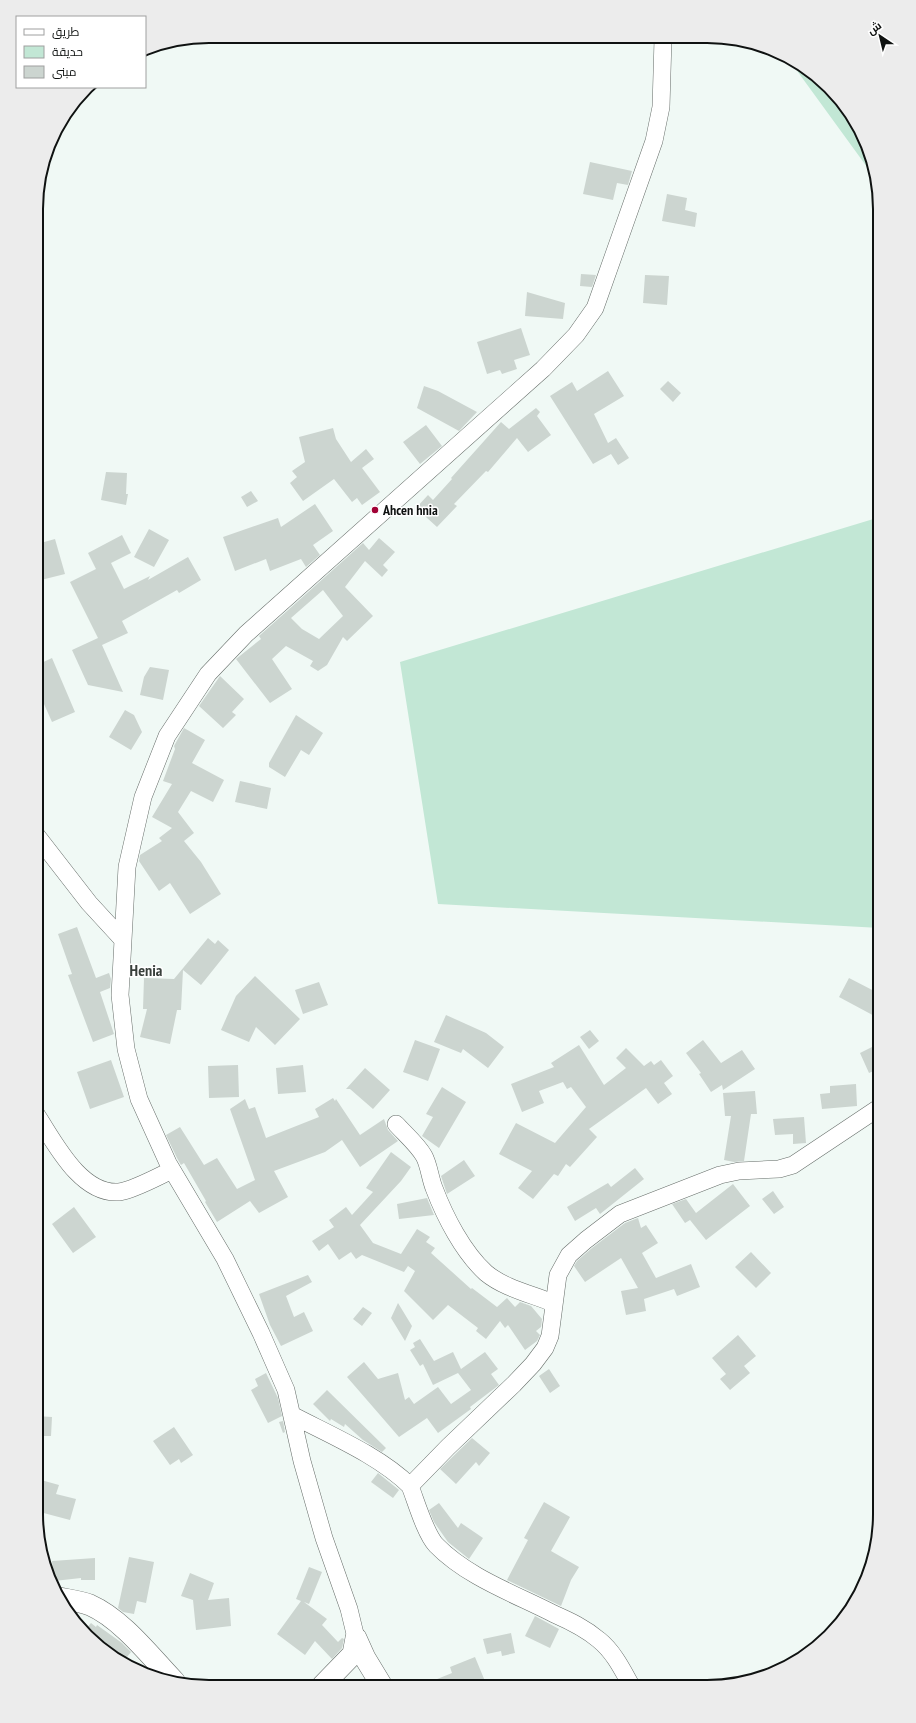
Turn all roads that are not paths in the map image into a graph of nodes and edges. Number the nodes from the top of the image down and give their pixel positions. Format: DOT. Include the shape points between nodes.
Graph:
graph roads {
  1 [pos="663,43"];
  2 [pos="43,844"];
  3 [pos="123,940"];
  4 [pos="873,1112"];
  5 [pos="43,1124"];
  6 [pos="396,1124"];
  7 [pos="172,1170"];
  8 [pos="553,1303"];
  9 [pos="292,1415"];
  10 [pos="410,1486"];
  11 [pos="67,1600"];
  12 [pos="356,1638"];
  13 [pos="168,1674"];
  14 [pos="328,1680"];
  15 [pos="378,1680"];
  16 [pos="628,1680"];
  1 -- 3 [label="street" via="661,107 654,142 596,308 576,335 543,369 246,634 208,674 167,736 143,797 128,867"];
  2 -- 3 [label="street" via="89,903"];
  3 -- 7 [label="street" via="120,995 126,1049 139,1099"];
  4 -- 8 [label="street" via="793,1165 779,1169 739,1171 720,1175 620,1214 569,1255 558,1275"];
  5 -- 7 [label="street" via="74,1170 91,1185 106,1191 120,1192"];
  6 -- 8 [label="street" via="425,1158 435,1191 471,1257 501,1283"];
  7 -- 9 [label="street" via="225,1259 262,1333 286,1390"];
  8 -- 10 [label="street" via="550,1336 533,1364"];
  9 -- 10 [label="street" via="383,1463"];
  9 -- 12 [label="street" via="324,1538"];
  10 -- 16 [label="street" via="435,1544 480,1577 582,1627 600,1640 613,1654"];
  11 -- 13 [label="street" via="89,1605 105,1614 122,1627"];
  12 -- 14 [label="street" via="353,1654"];
  12 -- 15 [label="street"];
}
